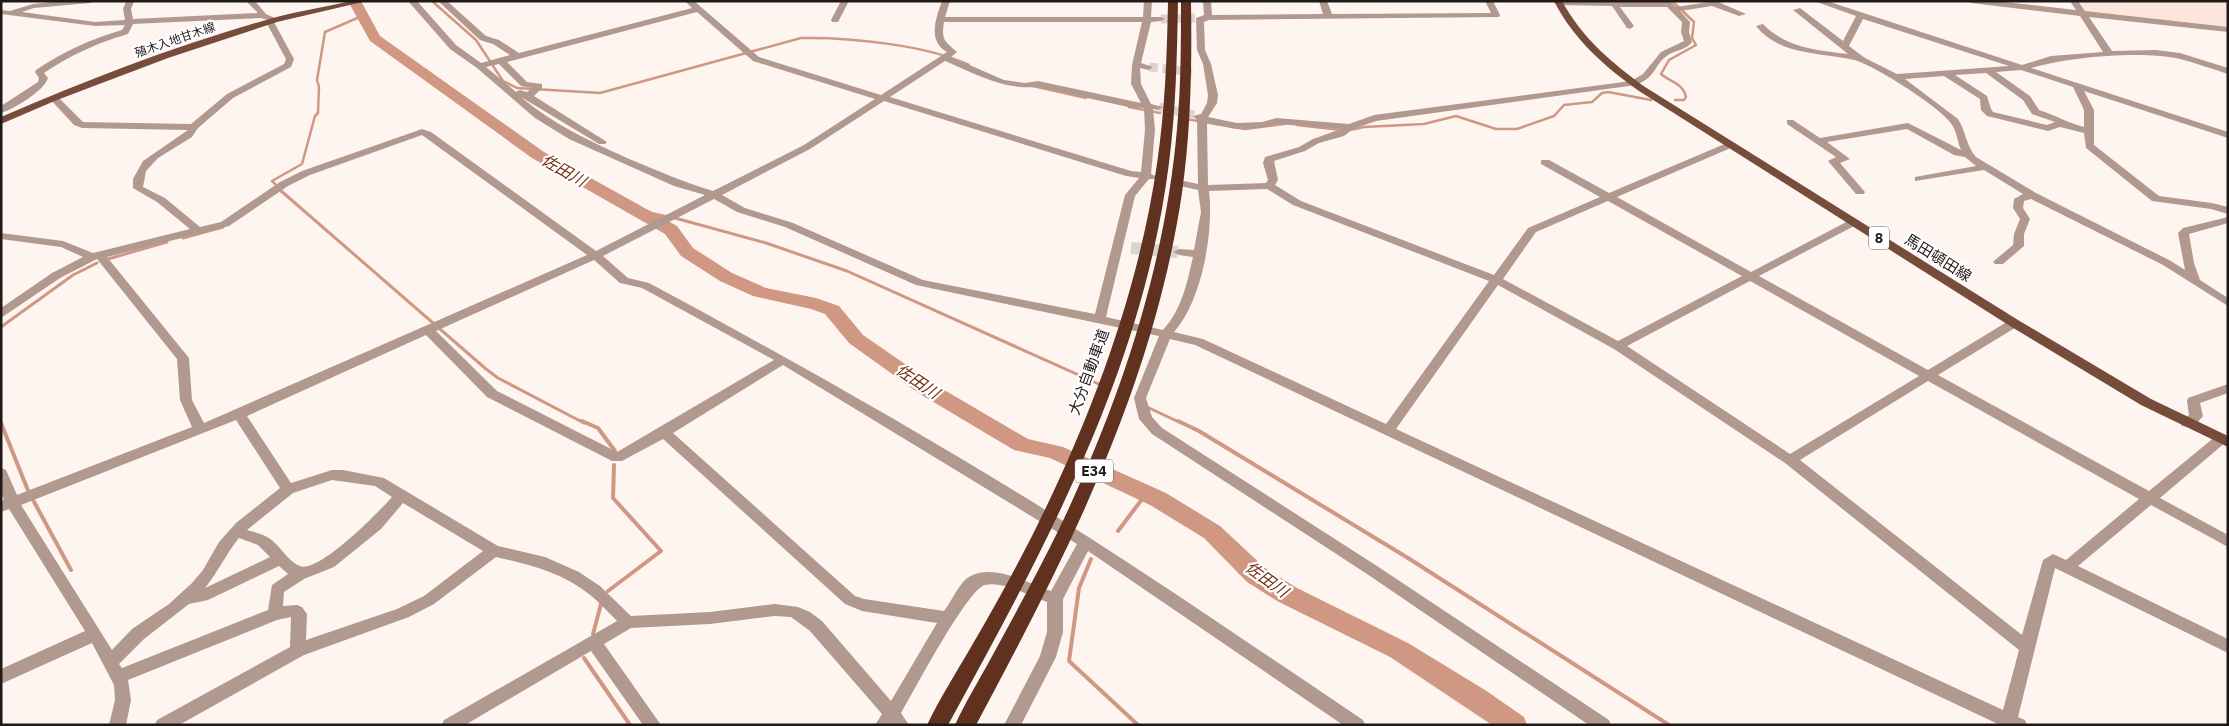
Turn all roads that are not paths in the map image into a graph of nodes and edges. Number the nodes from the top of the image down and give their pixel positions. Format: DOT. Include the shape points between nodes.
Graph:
graph roads {
  1 [pos="90,1"];
  2 [pos="130,1"];
  3 [pos="250,1"];
  4 [pos="258,1"];
  5 [pos="363,1"];
  6 [pos="412,1"];
  7 [pos="442,1"];
  8 [pos="689,1"];
  9 [pos="844,1"];
  10 [pos="946,1"];
  11 [pos="1148,1"];
  12 [pos="1173,1"];
  13 [pos="1186,1"];
  14 [pos="1207,1"];
  15 [pos="1323,1"];
  16 [pos="1489,1"];
  17 [pos="1854,1"];
  18 [pos="1971,1"];
  19 [pos="2074,1"];
  20 [pos="1558,2"];
  21 [pos="1613,2"];
  22 [pos="1824,2"];
  23 [pos="1673,7"];
  24 [pos="698,10"];
  25 [pos="1797,10"];
  26 [pos="5,13"];
  27 [pos="262,13"];
  28 [pos="1742,14"];
  29 [pos="2082,14"];
  30 [pos="1859,15"];
  31 [pos="1328,16"];
  32 [pos="1195,18"];
  33 [pos="1208,18"];
  34 [pos="1147,19"];
  35 [pos="1161,19"];
  36 [pos="835,20"];
  37 [pos="940,20"];
  38 [pos="273,21"];
  39 [pos="130,23"];
  40 [pos="1630,26"];
  41 [pos="1760,26"];
  42 [pos="2228,30"];
  43 [pos="1845,46"];
  44 [pos="2109,54"];
  45 [pos="518,56"];
  46 [pos="948,56"];
  47 [pos="1860,58"];
  48 [pos="490,63"];
  49 [pos="1136,65"];
  50 [pos="1150,67"];
  51 [pos="2020,68"];
  52 [pos="1987,70"];
  53 [pos="2228,70"];
  54 [pos="1947,74"];
  55 [pos="1895,77"];
  56 [pos="1633,83"];
  57 [pos="2076,85"];
  58 [pos="507,91"];
  59 [pos="533,92"];
  60 [pos="54,98"];
  61 [pos="882,98"];
  62 [pos="1151,109"];
  63 [pos="1,110"];
  64 [pos="1201,120"];
  65 [pos="1,121"];
  66 [pos="1790,122"];
  67 [pos="2060,124"];
  68 [pos="193,127"];
  69 [pos="1348,129"];
  70 [pos="2090,131"];
  71 [pos="2228,135"];
  72 [pos="1818,141"];
  73 [pos="1730,145"];
  74 [pos="1966,154"];
  75 [pos="1546,162"];
  76 [pos="640,167"];
  77 [pos="1985,167"];
  78 [pos="662,170"];
  79 [pos="1149,176"];
  80 [pos="1919,179"];
  81 [pos="1184,184"];
  82 [pos="1268,186"];
  83 [pos="1203,188"];
  84 [pos="1860,192"];
  85 [pos="2032,195"];
  86 [pos="713,197"];
  87 [pos="1608,197"];
  88 [pos="2228,211"];
  89 [pos="2228,220"];
  90 [pos="1854,222"];
  91 [pos="197,230"];
  92 [pos="1,236"];
  93 [pos="1179,252"];
  94 [pos="601,253"];
  95 [pos="1199,254"];
  96 [pos="96,257"];
  97 [pos="1999,262"];
  98 [pos="1750,276"];
  99 [pos="1495,279"];
  100 [pos="2195,281"];
  101 [pos="2228,303"];
  102 [pos="1,314"];
  103 [pos="1100,319"];
  104 [pos="2014,324"];
  105 [pos="429,331"];
  106 [pos="1166,334"];
  107 [pos="1618,346"];
  108 [pos="783,360"];
  109 [pos="1927,375"];
  110 [pos="2228,388"];
  111 [pos="239,414"];
  112 [pos="2187,423"];
  113 [pos="200,430"];
  114 [pos="1388,430"];
  115 [pos="664,432"];
  116 [pos="2224,441"];
  117 [pos="1790,460"];
  118 [pos="1,474"];
  119 [pos="288,489"];
  120 [pos="401,496"];
  121 [pos="2149,499"];
  122 [pos="7,504"];
  123 [pos="237,532"];
  124 [pos="1085,542"];
  125 [pos="2228,542"];
  126 [pos="494,551"];
  127 [pos="281,558"];
  128 [pos="2067,567"];
  129 [pos="301,574"];
  130 [pos="185,598"];
  131 [pos="1055,599"];
  132 [pos="275,614"];
  133 [pos="948,618"];
  134 [pos="628,622"];
  135 [pos="95,634"];
  136 [pos="593,641"];
  137 [pos="2228,647"];
  138 [pos="2027,648"];
  139 [pos="298,650"];
  140 [pos="114,670"];
  141 [pos="1,677"];
  142 [pos="892,721"];
  143 [pos="2012,723"];
  144 [pos="117,725"];
  145 [pos="163,725"];
  146 [pos="450,725"];
  147 [pos="653,725"];
  148 [pos="936,725"];
  149 [pos="965,725"];
  150 [pos="1012,725"];
  151 [pos="1357,725"];
  152 [pos="1603,725"];
  1 -- 26 [label="street" via="33,6"];
  2 -- 39 [label="street" via="127,9"];
  3 -- 27 [label="street"];
  4 -- 27 [label="street"];
  5 -- 38 [label="main road, 殖木入地甘木線"];
  6 -- 48 [label="street" via="453,47"];
  7 -- 45 [label="street" via="483,38"];
  8 -- 24 [label="street"];
  9 -- 36 [label="street"];
  10 -- 37 [label="street"];
  11 -- 34 [label="street"];
  12 -- 148 [label="highway, 大分自動車道 / E34" via="1173,65 1166,155 1146,258 1131,313 1092,425 1058,500 1002,611"];
  13 -- 149 [label="highway, E34" via="1186,107 1176,200 1166,252 1133,370 1083,498 1023,619"];
  14 -- 33 [label="street"];
  15 -- 31 [label="street"];
  16 -- 31 [label="street" via="1496,15"];
  17 -- 30 [label="street"];
  18 -- 29 [label="street"];
  19 -- 29 [label="street"];
  20 -- 21 [label="street"];
  20 -- 56 [label="main road, 馬田頓田線 / 8" via="1576,32 1611,67"];
  21 -- 23 [label="street"];
  21 -- 40 [label="street"];
  22 -- 30 [label="street"];
  23 -- 28 [label="street" via="1713,3"];
  23 -- 56 [label="street" via="1686,22 1688,42 1663,55 1650,75"];
  24 -- 45 [label="street"];
  24 -- 61 [label="street" via="756,58"];
  25 -- 43 [label="street"];
  26 -- 39 [label="street" via="84,24"];
  27 -- 38 [label="street"];
  27 -- 39 [label="street"];
  29 -- 42 [label="street"];
  29 -- 44 [label="street"];
  30 -- 43 [label="street"];
  30 -- 51 [label="street"];
  31 -- 33 [label="street"];
  32 -- 33 [label="street"];
  33 -- 64 [label="street" via="1200,21 1200,50 1207,64 1213,95 1212,103"];
  34 -- 35 [label="street"];
  34 -- 37 [label="street"];
  34 -- 49 [label="street"];
  37 -- 46 [label="street" via="939,42 953,52"];
  38 -- 60 [label="main road, 殖木入地甘木線" via="165,56"];
  38 -- 68 [label="street" via="290,59 288,64 230,96"];
  39 -- 63 [label="street" via="123,33 77,50 42,69 39,72 44,78 42,83"];
  41 -- 47 [label="street" via="1793,47"];
  43 -- 47 [label="street"];
  44 -- 51 [label="street" via="2051,59"];
  44 -- 53 [label="street" via="2168,54"];
  45 -- 48 [label="street"];
  46 -- 61 [label="street"];
  46 -- 62 [label="street" via="995,80"];
  47 -- 55 [label="street"];
  48 -- 58 [label="street"];
  48 -- 59 [label="street" via="524,84 539,86"];
  49 -- 50 [label="street"];
  49 -- 62 [label="street" via="1136,84"];
  51 -- 52 [label="street"];
  51 -- 57 [label="street"];
  52 -- 54 [label="street"];
  52 -- 67 [label="street" via="2027,98 2035,112 2057,119"];
  54 -- 55 [label="street"];
  54 -- 67 [label="street" via="1984,98 1990,114 2048,128"];
  55 -- 74 [label="street" via="1957,123"];
  56 -- 69 [label="street" via="1374,118"];
  56 -- 73 [label="main road, 馬田頓田線 / 8"];
  57 -- 70 [label="street" via="2089,110"];
  57 -- 71 [label="street"];
  58 -- 59 [label="street"];
  58 -- 76 [label="street" via="572,137"];
  59 -- 78 [label="street" via="599,141"];
  60 -- 65 [label="main road, 殖木入地甘木線"];
  60 -- 68 [label="street" via="82,125"];
  61 -- 79 [label="street" via="1130,174"];
  61 -- 86 [label="street" via="807,146"];
  62 -- 79 [label="street"];
  64 -- 69 [label="street" via="1237,126 1276,121"];
  64 -- 83 [label="street"];
  66 -- 72 [label="street"];
  67 -- 70 [label="street"];
  68 -- 91 [label="street" via="189,135 141,168 136,178 138,188 161,200"];
  69 -- 82 [label="street" via="1330,139 1269,159 1273,180"];
  70 -- 88 [label="street" via="2089,146 2156,199"];
  72 -- 74 [label="street" via="1908,126 1958,153"];
  72 -- 84 [label="street" via="1845,159 1833,161"];
  73 -- 87 [label="street"];
  73 -- 90 [label="main road, 馬田頓田線 / 8"];
  74 -- 77 [label="street"];
  75 -- 87 [label="street"];
  76 -- 78 [label="street"];
  76 -- 86 [label="street"];
  77 -- 80 [label="street"];
  77 -- 85 [label="street"];
  78 -- 86 [label="street"];
  79 -- 103 [label="street" via="1130,195 1125,247"];
  81 -- 83 [label="street"];
  82 -- 83 [label="street"];
  82 -- 99 [label="street" via="1297,203"];
  83 -- 95 [label="street" via="1206,212"];
  85 -- 97 [label="street" via="2019,199 2018,208 2025,219 2018,246"];
  85 -- 100 [label="street" via="2135,246"];
  86 -- 94 [label="street"];
  86 -- 103 [label="street" via="741,210 789,225 913,280"];
  87 -- 98 [label="street"];
  87 -- 99 [label="street" via="1532,230"];
  89 -- 100 [label="street" via="2183,233"];
  90 -- 98 [label="street"];
  90 -- 104 [label="main road, 馬田頓田線 / 8"];
  91 -- 94 [label="street" via="225,224 306,173 422,132"];
  91 -- 96 [label="street"];
  92 -- 96 [label="street" via="63,244"];
  93 -- 95 [label="street"];
  94 -- 105 [label="street"];
  94 -- 108 [label="street" via="624,282 645,285"];
  95 -- 106 [label="street" via="1190,295 1176,323"];
  96 -- 102 [label="street" via="56,275"];
  96 -- 113 [label="street" via="183,358 186,400"];
  98 -- 107 [label="street"];
  98 -- 109 [label="street"];
  99 -- 107 [label="street"];
  99 -- 114 [label="street"];
  100 -- 101 [label="street"];
  103 -- 106 [label="street"];
  104 -- 109 [label="street"];
  104 -- 112 [label="main road, 馬田頓田線 / 8"];
  105 -- 111 [label="street"];
  105 -- 115 [label="street" via="492,394 617,458"];
  106 -- 114 [label="street" via="1200,342"];
  106 -- 152 [label="street" via="1140,398 1146,419 1157,431"];
  107 -- 117 [label="street"];
  108 -- 115 [label="street"];
  108 -- 124 [label="street"];
  109 -- 117 [label="street"];
  109 -- 121 [label="street"];
  110 -- 112 [label="street" via="2193,401 2196,416"];
  111 -- 113 [label="street"];
  111 -- 119 [label="street"];
  112 -- 116 [label="main road, 馬田頓田線 / 8"];
  113 -- 122 [label="street"];
  114 -- 143 [label="street"];
  115 -- 133 [label="street" via="850,600 862,605"];
  116 -- 121 [label="street"];
  117 -- 138 [label="street"];
  118 -- 122 [label="street"];
  119 -- 120 [label="street" via="332,475 343,475 379,482"];
  119 -- 123 [label="street"];
  120 -- 126 [label="street"];
  120 -- 129 [label="street" via="376,525 329,563"];
  121 -- 125 [label="street"];
  121 -- 128 [label="street"];
  122 -- 135 [label="street"];
  123 -- 127 [label="street" via="263,540"];
  123 -- 130 [label="street" via="224,546 208,574"];
  124 -- 131 [label="street"];
  124 -- 151 [label="street"];
  126 -- 134 [label="street" via="545,563 574,576 595,590"];
  126 -- 139 [label="street" via="430,600 403,613"];
  127 -- 129 [label="street"];
  127 -- 130 [label="street" via="204,596"];
  128 -- 137 [label="street"];
  128 -- 138 [label="street" via="2053,560 2048,564"];
  129 -- 132 [label="street" via="277,588"];
  130 -- 140 [label="street" via="138,634"];
  131 -- 133 [label="street" via="997,578 981,579 971,584"];
  131 -- 150 [label="street" via="1055,632 1048,658"];
  132 -- 139 [label="street" via="290,611 299,614"];
  132 -- 140 [label="street"];
  133 -- 142 [label="street"];
  134 -- 136 [label="street"];
  134 -- 142 [label="street" via="793,611 816,626"];
  135 -- 140 [label="street"];
  135 -- 141 [label="street"];
  136 -- 146 [label="street"];
  136 -- 147 [label="street"];
  138 -- 143 [label="street"];
  139 -- 145 [label="street"];
  140 -- 144 [label="street" via="122,685 123,700"];
}
